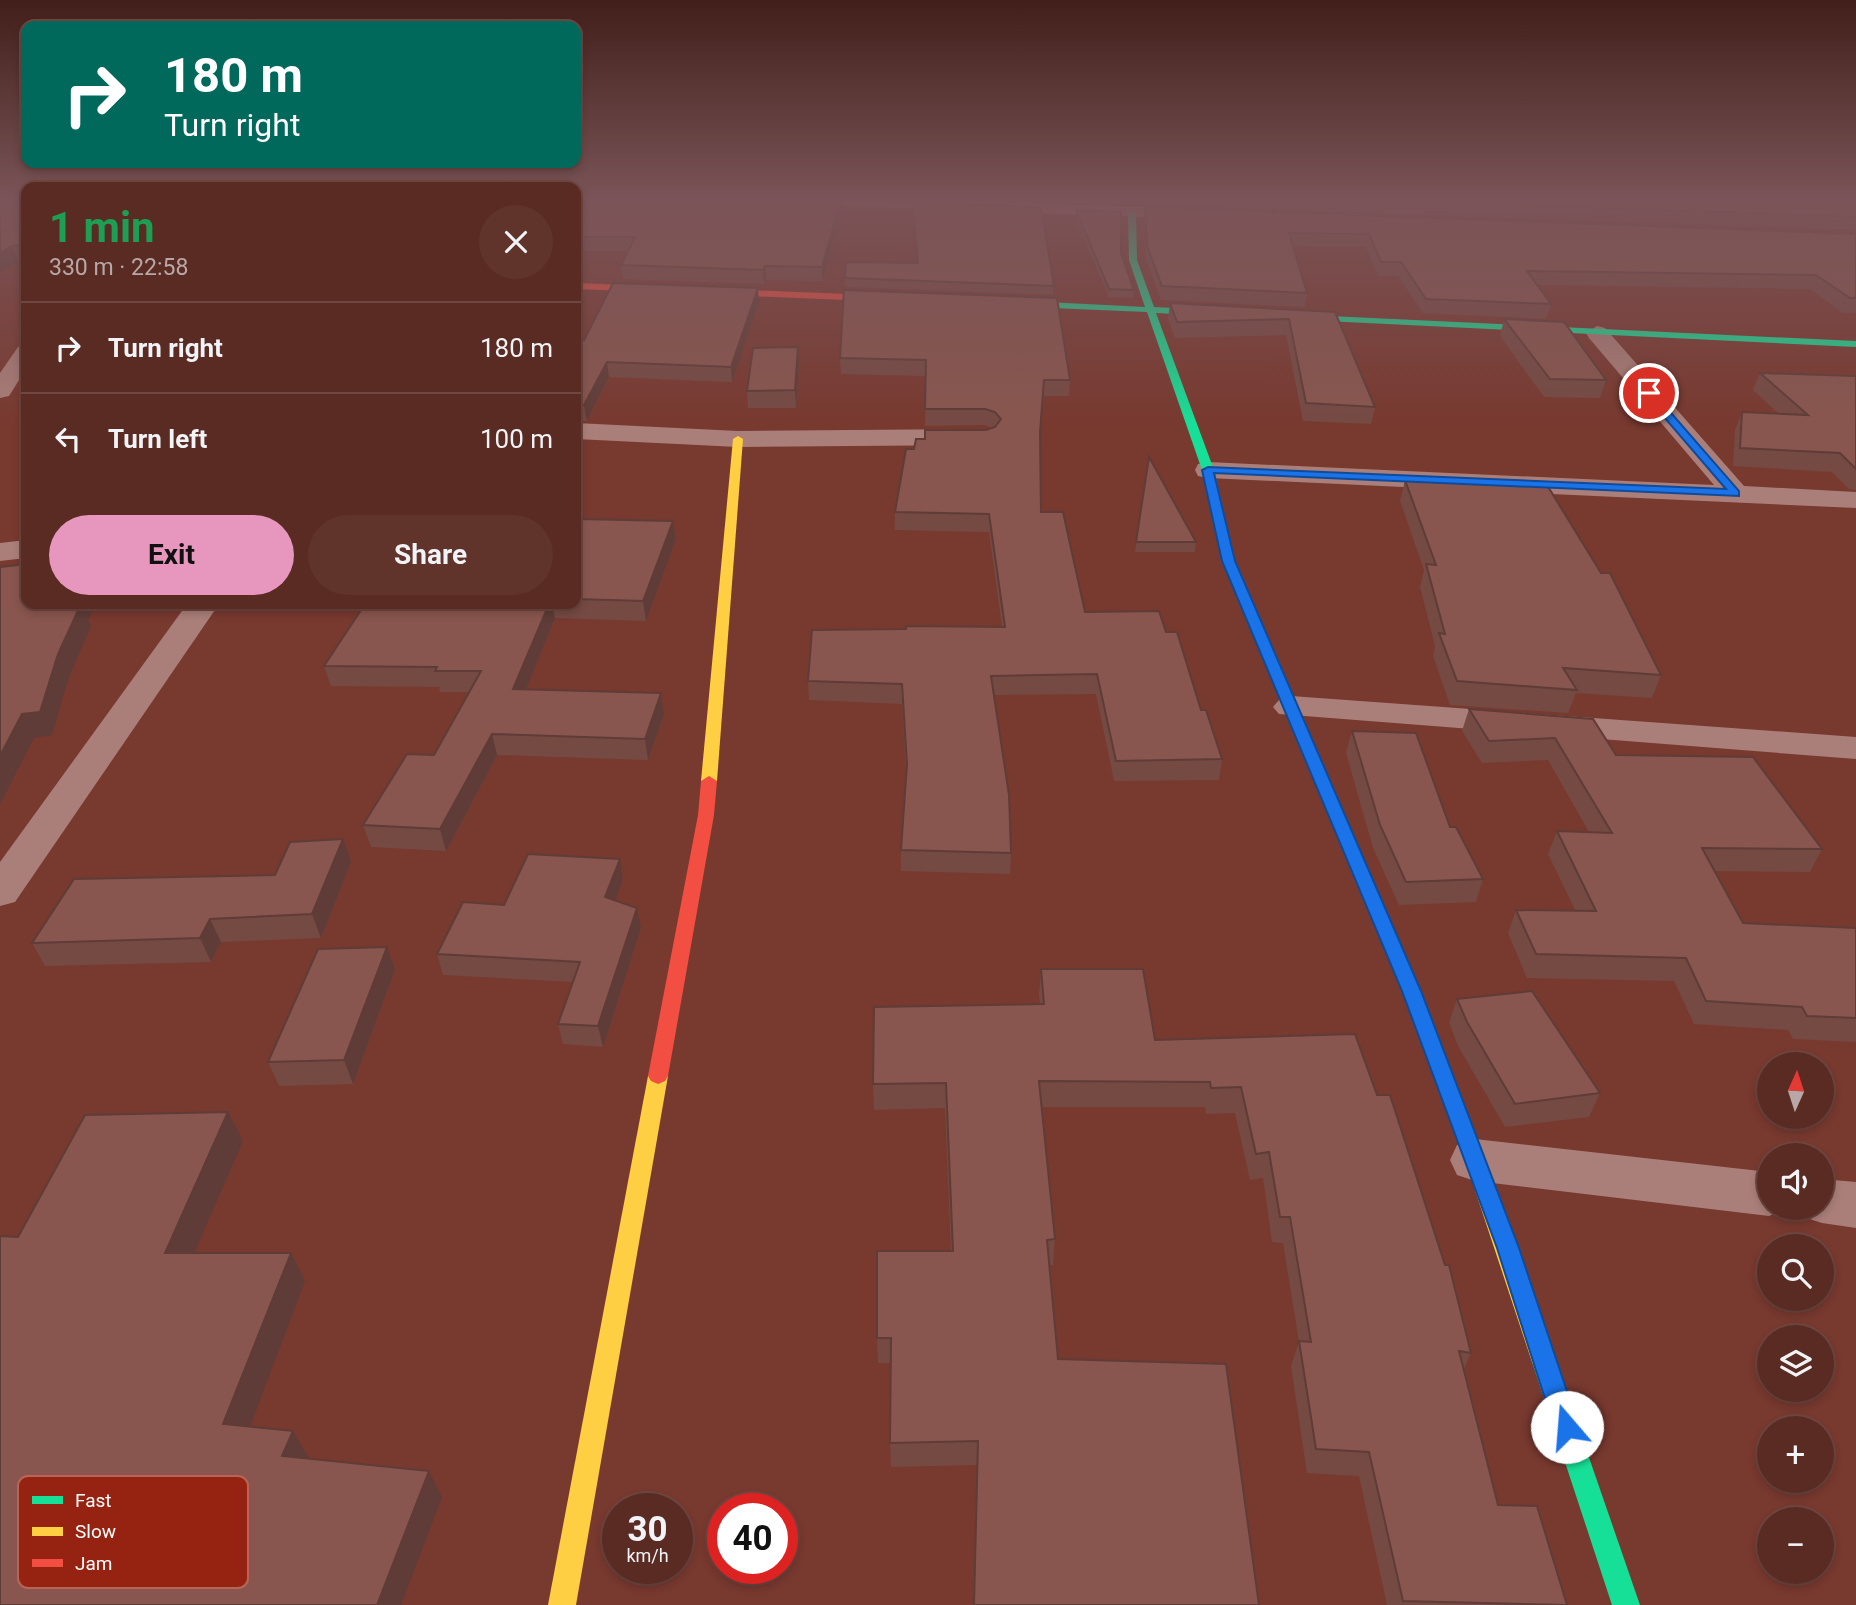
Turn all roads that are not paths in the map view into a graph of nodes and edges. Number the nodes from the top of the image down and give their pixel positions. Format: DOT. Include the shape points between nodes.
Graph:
graph roads {
  1 [pos="1139,276"];
  2 [pos="581,286"];
  3 [pos="913,300"];
  4 [pos="983,302"];
  5 [pos="1150,308"];
  6 [pos="1195,313"];
  7 [pos="1264,316"];
  8 [pos="1597,333"];
  9 [pos="1856,344"];
  10 [pos="21,360"];
  11 [pos="0,391"];
  12 [pos="581,431"];
  13 [pos="985,436"];
  14 [pos="738,439"];
  15 [pos="1208,470"];
  16 [pos="1735,493"];
  17 [pos="1856,500"];
  18 [pos="21,550"];
  19 [pos="0,552"];
  20 [pos="199,609"];
  21 [pos="1291,707"];
  22 [pos="1856,748"];
  23 [pos="0,892"];
  24 [pos="1475,1160"];
  25 [pos="1757,1193"];
  26 [pos="1834,1202"];
  27 [pos="1856,1205"];
  28 [pos="562,1605"];
  29 [pos="1626,1605"];
  1 -- 5 [label="street"];
  2 -- 3 [label="street"];
  4 -- 5 [label="street"];
  5 -- 6 [label="street"];
  5 -- 15 [label="street"];
  7 -- 8 [label="street"];
  8 -- 9 [label="street"];
  8 -- 16 [label="street"];
  10 -- 11 [label="street"];
  12 -- 14 [label="street"];
  13 -- 14 [label="street"];
  14 -- 28 [label="street" via="706,815"];
  15 -- 16 [label="street"];
  15 -- 21 [label="street" via="1229,561"];
  16 -- 17 [label="street"];
  18 -- 19 [label="street"];
  20 -- 23 [label="street"];
  21 -- 22 [label="street"];
  21 -- 24 [label="street" via="1411,991"];
  24 -- 25 [label="street"];
  24 -- 29 [label="street"];
  26 -- 27 [label="street"];
}
